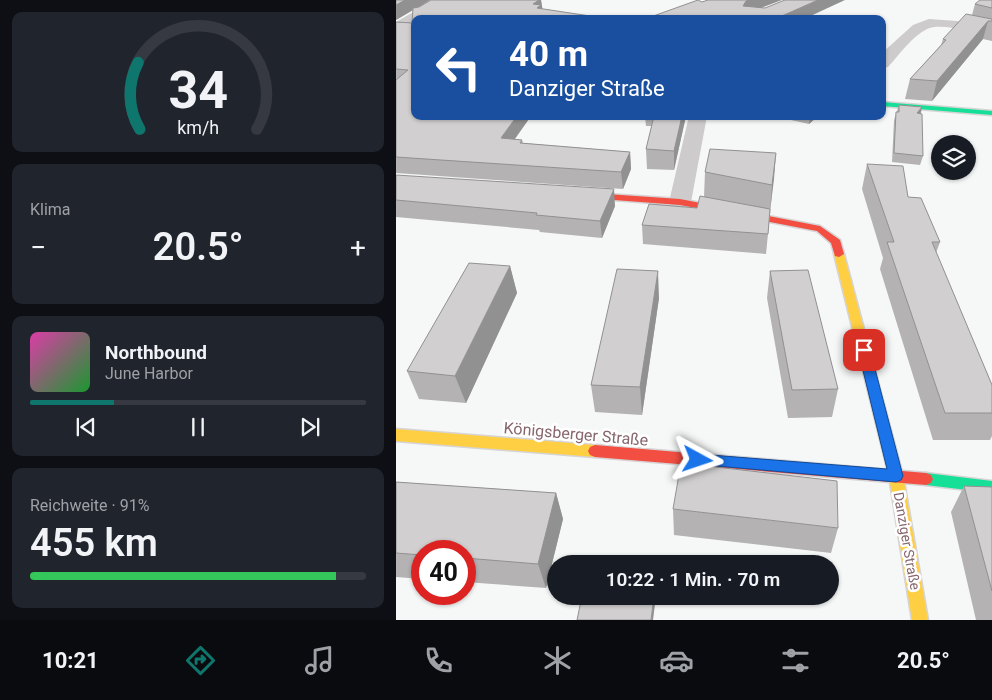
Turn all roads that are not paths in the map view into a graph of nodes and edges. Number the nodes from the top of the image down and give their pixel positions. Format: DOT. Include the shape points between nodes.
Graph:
graph roads {
  1 [pos="444,0"];
  2 [pos="418,15"];
  3 [pos="411,19"];
  4 [pos="396,28"];
  5 [pos="411,30"];
  6 [pos="992,33"];
  7 [pos="886,59"];
  8 [pos="886,104"];
  9 [pos="992,113"];
  10 [pos="697,120"];
  11 [pos="563,194"];
  12 [pos="680,202"];
  13 [pos="396,435"];
  14 [pos="896,476"];
  15 [pos="992,487"];
  16 [pos="920,620"];
  1 -- 2 [label="street"];
  3 -- 4 [label="street"];
  4 -- 5 [label="street"];
  6 -- 7 [label="street" via="934,23 922,26"];
  8 -- 9 [label="street"];
  10 -- 12 [label="street"];
  11 -- 12 [label="street, Danziger Straße"];
  12 -- 14 [label="street, Danziger Straße" via="820,230 836,242"];
  13 -- 14 [label="street, Königsberger Straße"];
  14 -- 15 [label="street, Königsberger Straße"];
  14 -- 16 [label="street, Danziger Straße"];
}
